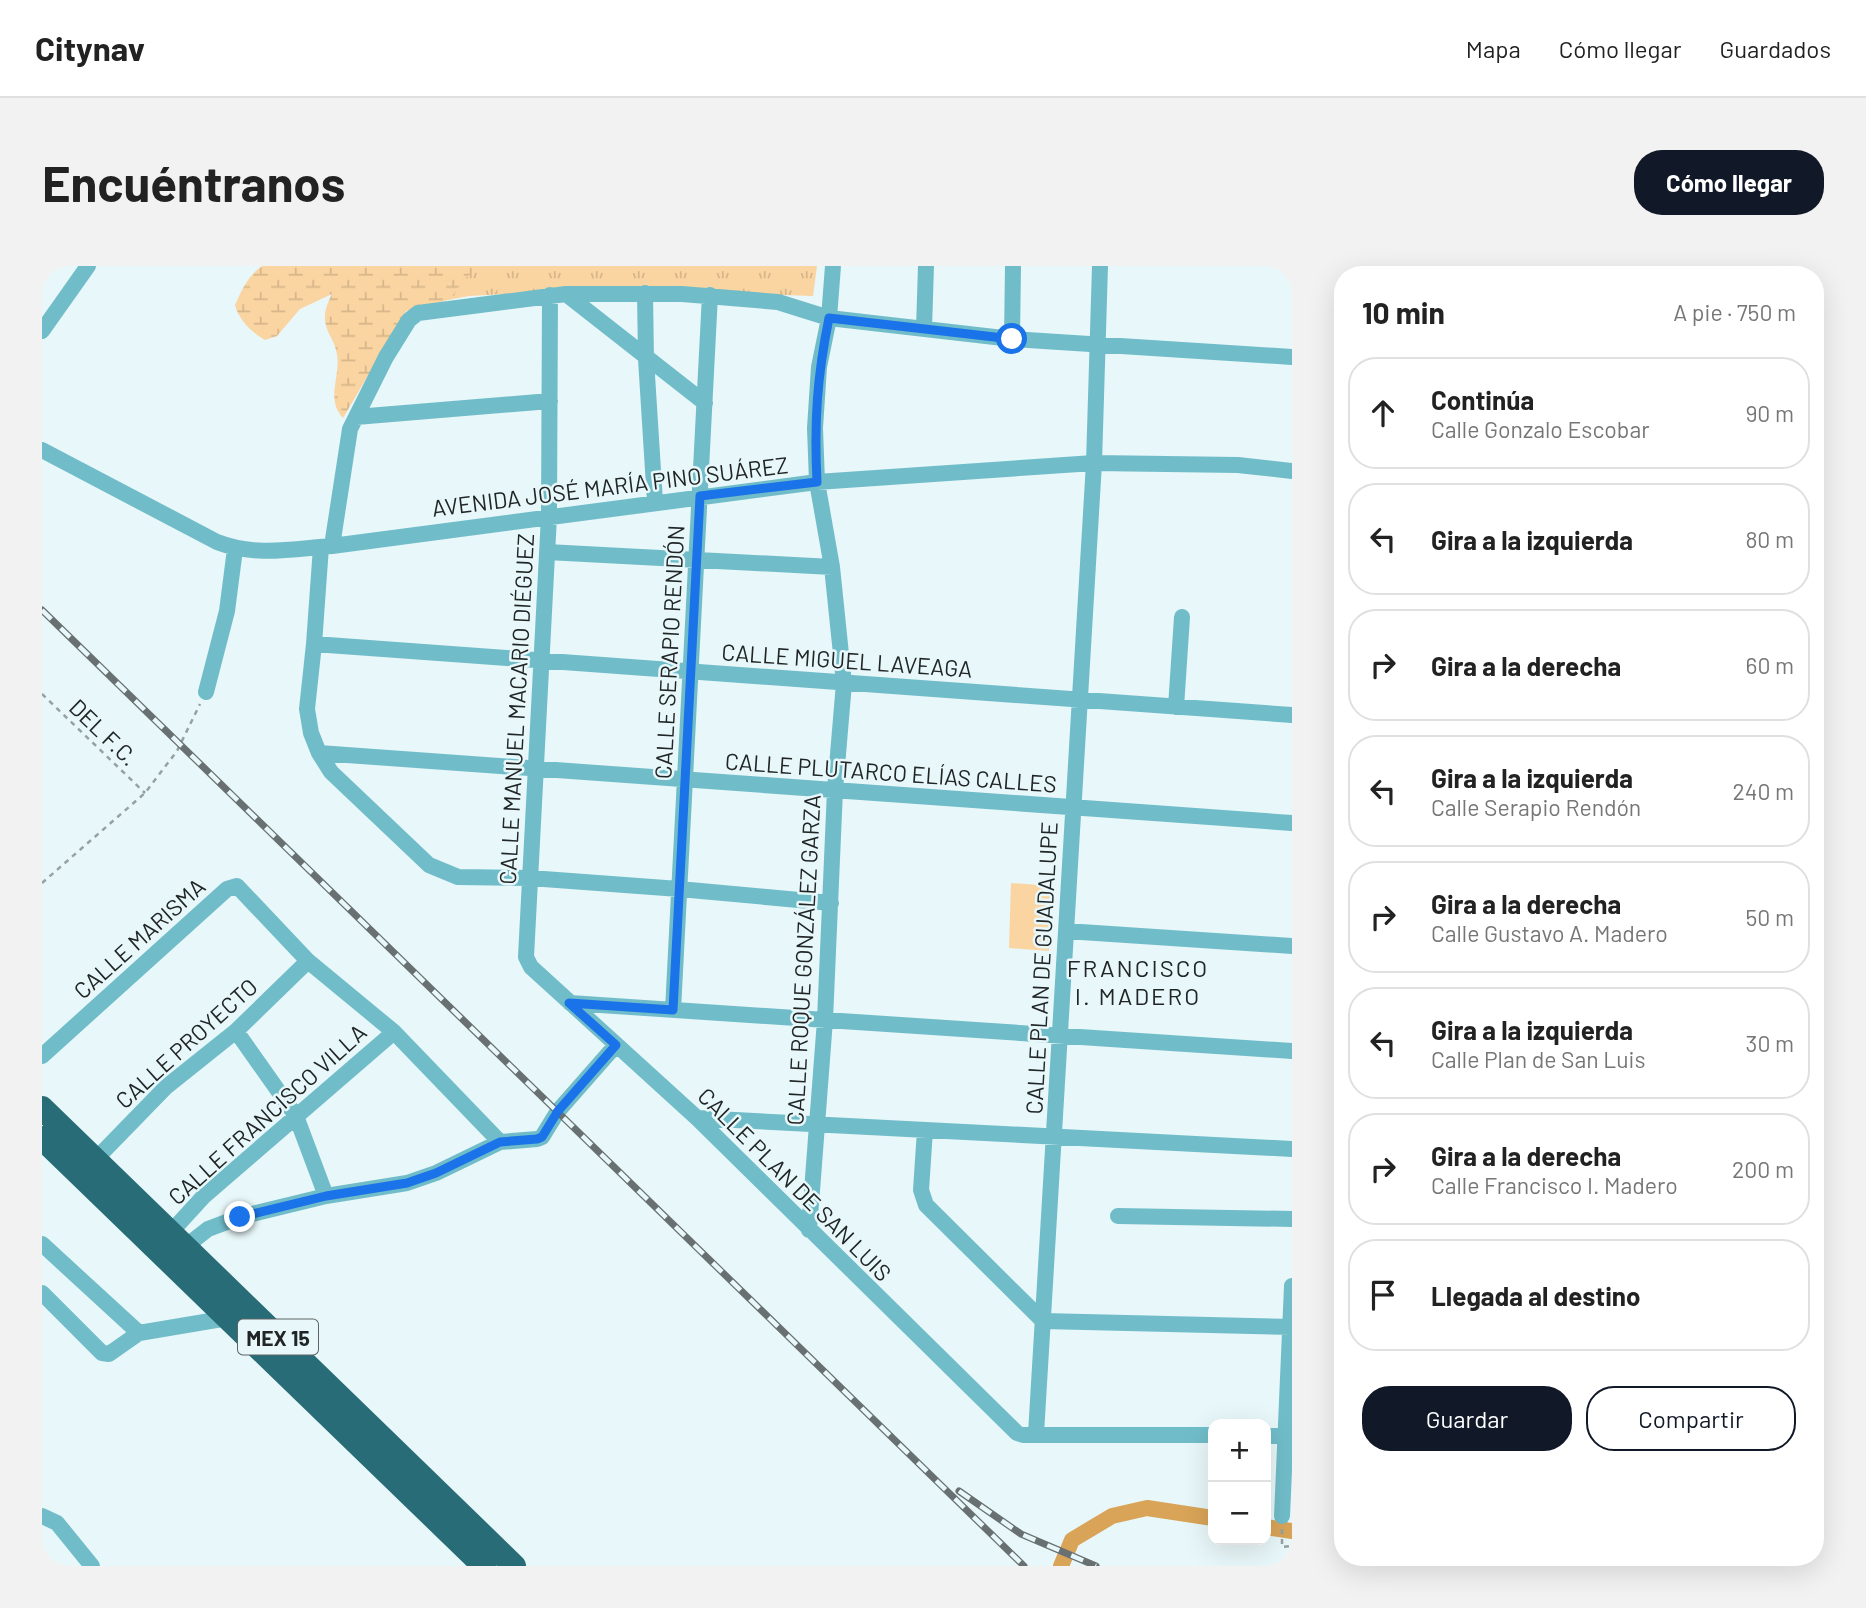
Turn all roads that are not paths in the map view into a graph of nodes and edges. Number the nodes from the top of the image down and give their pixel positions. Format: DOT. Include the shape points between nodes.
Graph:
graph roads {
  1 [pos="88,266"];
  2 [pos="833,266"];
  3 [pos="926,266"];
  4 [pos="1013,266"];
  5 [pos="1100,266"];
  6 [pos="645,293"];
  7 [pos="558,295"];
  8 [pos="710,295"];
  9 [pos="829,318"];
  10 [pos="924,329"];
  11 [pos="42,331"];
  12 [pos="1012,339"];
  13 [pos="1099,343"];
  14 [pos="1292,356"];
  15 [pos="646,359"];
  16 [pos="550,401"];
  17 [pos="705,403"];
  18 [pos="356,417"];
  19 [pos="42,450"];
  20 [pos="1094,463"];
  21 [pos="1292,471"];
  22 [pos="817,482"];
  23 [pos="700,496"];
  24 [pos="655,502"];
  25 [pos="549,516"];
  26 [pos="321,546"];
  27 [pos="235,549"];
  28 [pos="547,552"];
  29 [pos="696,560"];
  30 [pos="832,566"];
  31 [pos="1182,617"];
  32 [pos="314,644"];
  33 [pos="541,661"];
  34 [pos="690,671"];
  35 [pos="844,683"];
  36 [pos="206,692"];
  37 [pos="1080,700"];
  38 [pos="1176,707"];
  39 [pos="1292,715"];
  40 [pos="318,753"];
  41 [pos="536,769"];
  42 [pos="685,780"];
  43 [pos="835,790"];
  44 [pos="1074,807"];
  45 [pos="1292,823"];
  46 [pos="530,878"];
  47 [pos="679,889"];
  48 [pos="831,903"];
  49 [pos="1066,931"];
  50 [pos="1292,946"];
  51 [pos="526,957"];
  52 [pos="309,961"];
  53 [pos="569,1003"];
  54 [pos="673,1010"];
  55 [pos="825,1020"];
  56 [pos="236,1031"];
  57 [pos="394,1032"];
  58 [pos="1060,1036"];
  59 [pos="616,1045"];
  60 [pos="1292,1051"];
  61 [pos="42,1056"];
  62 [pos="42,1108"];
  63 [pos="296,1116"];
  64 [pos="697,1118"];
  65 [pos="817,1124"];
  66 [pos="925,1130"];
  67 [pos="1054,1136"];
  68 [pos="42,1138"];
  69 [pos="500,1142"];
  70 [pos="1292,1149"];
  71 [pos="95,1160"];
  72 [pos="326,1196"];
  73 [pos="1118,1216"];
  74 [pos="1292,1219"];
  75 [pos="809,1230"];
  76 [pos="178,1239"];
  77 [pos="42,1244"];
  78 [pos="1292,1286"];
  79 [pos="42,1293"];
  80 [pos="228,1318"];
  81 [pos="1043,1321"];
  82 [pos="1291,1327"];
  83 [pos="139,1333"];
  84 [pos="1036,1434"];
  85 [pos="1208,1435"];
  86 [pos="1271,1436"];
  87 [pos="1289,1436"];
  88 [pos="42,1516"];
  89 [pos="1282,1516"];
  90 [pos="92,1566"];
  91 [pos="484,1566"];
  92 [pos="514,1566"];
  1 -- 11 [label="street"];
  2 -- 9 [label="street, CALLE ROQUE GONZÁLEZ GARZA"];
  3 -- 10 [label="street"];
  4 -- 12 [label="street"];
  5 -- 13 [label="street, CALLE PLAN DE GUADALUPE"];
  6 -- 7 [label="street"];
  6 -- 8 [label="street"];
  6 -- 15 [label="street"];
  7 -- 15 [label="street"];
  7 -- 16 [label="street, CALLE MANUEL MACARIO DIÉGUEZ"];
  7 -- 18 [label="street" via="418,313 386,357"];
  8 -- 9 [label="street" via="778,302"];
  8 -- 17 [label="street, CALLE SERAPIO RENDÓN"];
  9 -- 10 [label="street"];
  9 -- 22 [label="street, CALLE ROQUE GONZÁLEZ GARZA" via="819,367"];
  10 -- 12 [label="street"];
  12 -- 13 [label="street"];
  13 -- 14 [label="street"];
  13 -- 20 [label="street, CALLE PLAN DE GUADALUPE"];
  15 -- 17 [label="street"];
  15 -- 24 [label="street"];
  16 -- 18 [label="street"];
  16 -- 25 [label="street, CALLE MANUEL MACARIO DIÉGUEZ"];
  17 -- 23 [label="street, CALLE SERAPIO RENDÓN"];
  18 -- 26 [label="street"];
  19 -- 27 [label="street, AVENIDA JOSÉ MARÍA PINO SUÁREZ"];
  20 -- 21 [label="street, AVENIDA JOSÉ MARÍA PINO SUÁREZ" via="1238,465"];
  20 -- 22 [label="street, AVENIDA JOSÉ MARÍA PINO SUÁREZ"];
  20 -- 37 [label="street, CALLE PLAN DE GUADALUPE"];
  22 -- 23 [label="street, AVENIDA JOSÉ MARÍA PINO SUÁREZ"];
  22 -- 30 [label="street, CALLE ROQUE GONZÁLEZ GARZA"];
  23 -- 24 [label="street, AVENIDA JOSÉ MARÍA PINO SUÁREZ"];
  23 -- 29 [label="street, CALLE SERAPIO RENDÓN"];
  24 -- 25 [label="street, AVENIDA JOSÉ MARÍA PINO SUÁREZ"];
  25 -- 26 [label="street, AVENIDA JOSÉ MARÍA PINO SUÁREZ"];
  25 -- 28 [label="street, CALLE MANUEL MACARIO DIÉGUEZ"];
  26 -- 27 [label="street, AVENIDA JOSÉ MARÍA PINO SUÁREZ" via="256,552"];
  26 -- 32 [label="street"];
  27 -- 36 [label="street" via="227,611"];
  28 -- 29 [label="street"];
  28 -- 33 [label="street, CALLE MANUEL MACARIO DIÉGUEZ"];
  29 -- 30 [label="street"];
  29 -- 34 [label="street, CALLE SERAPIO RENDÓN"];
  30 -- 35 [label="street, CALLE ROQUE GONZÁLEZ GARZA"];
  31 -- 38 [label="street"];
  32 -- 33 [label="street, CALLE MIGUEL LAVEAGA"];
  32 -- 40 [label="street" via="307,709"];
  33 -- 34 [label="street, CALLE MIGUEL LAVEAGA"];
  33 -- 41 [label="street, CALLE MANUEL MACARIO DIÉGUEZ"];
  34 -- 35 [label="street, CALLE MIGUEL LAVEAGA"];
  34 -- 42 [label="street, CALLE SERAPIO RENDÓN"];
  35 -- 37 [label="street, CALLE MIGUEL LAVEAGA"];
  35 -- 43 [label="street, CALLE ROQUE GONZÁLEZ GARZA"];
  37 -- 38 [label="street, CALLE MIGUEL LAVEAGA"];
  37 -- 44 [label="street, CALLE PLAN DE GUADALUPE"];
  38 -- 39 [label="street, CALLE MIGUEL LAVEAGA"];
  40 -- 41 [label="street, CALLE PLUTARCO ELÍAS CALLES"];
  40 -- 46 [label="street" via="331,772 429,865 458,877"];
  41 -- 42 [label="street, CALLE PLUTARCO ELÍAS CALLES"];
  41 -- 46 [label="street, CALLE MANUEL MACARIO DIÉGUEZ"];
  42 -- 43 [label="street, CALLE PLUTARCO ELÍAS CALLES"];
  42 -- 47 [label="street, CALLE SERAPIO RENDÓN"];
  43 -- 44 [label="street, CALLE PLUTARCO ELÍAS CALLES"];
  43 -- 48 [label="street, CALLE ROQUE GONZÁLEZ GARZA"];
  44 -- 45 [label="street, CALLE PLUTARCO ELÍAS CALLES"];
  44 -- 49 [label="street, CALLE PLAN DE GUADALUPE"];
  46 -- 47 [label="street"];
  46 -- 51 [label="street, CALLE MANUEL MACARIO DIÉGUEZ"];
  47 -- 48 [label="street"];
  47 -- 54 [label="street, CALLE SERAPIO RENDÓN"];
  48 -- 55 [label="street, CALLE ROQUE GONZÁLEZ GARZA"];
  49 -- 50 [label="street"];
  49 -- 58 [label="street, CALLE PLAN DE GUADALUPE"];
  51 -- 53 [label="street, CALLE PLAN DE SAN LUIS"];
  52 -- 56 [label="street, CALLE PROYECTO"];
  52 -- 57 [label="street"];
  52 -- 61 [label="street, CALLE MARISMA" via="237,886 228,889"];
  53 -- 54 [label="street"];
  53 -- 59 [label="street, CALLE PLAN DE SAN LUIS"];
  54 -- 55 [label="street"];
  55 -- 58 [label="street"];
  55 -- 65 [label="street, CALLE ROQUE GONZÁLEZ GARZA"];
  56 -- 63 [label="street"];
  56 -- 71 [label="street, CALLE PROYECTO" via="166,1087"];
  57 -- 63 [label="street, CALLE FRANCISCO VILLA"];
  57 -- 69 [label="street"];
  58 -- 60 [label="street"];
  58 -- 67 [label="street, CALLE PLAN DE GUADALUPE"];
  59 -- 64 [label="street, CALLE PLAN DE SAN LUIS"];
  59 -- 69 [label="street" via="558,1111 542,1137"];
  62 -- 71 [label="highway, MEX 15"];
  63 -- 72 [label="street"];
  63 -- 76 [label="street, CALLE FRANCISCO VILLA" via="203,1197"];
  64 -- 65 [label="street"];
  64 -- 75 [label="street, CALLE PLAN DE SAN LUIS"];
  65 -- 66 [label="street"];
  65 -- 75 [label="street, CALLE ROQUE GONZÁLEZ GARZA"];
  66 -- 67 [label="street"];
  66 -- 81 [label="street" via="921,1189 926,1205"];
  67 -- 70 [label="street"];
  67 -- 81 [label="street, CALLE PLAN DE GUADALUPE"];
  68 -- 80 [label="highway, MEX 15"];
  69 -- 72 [label="street" via="407,1183"];
  71 -- 76 [label="highway, MEX 15"];
  72 -- 76 [label="street"];
  73 -- 74 [label="street"];
  75 -- 84 [label="street, CALLE PLAN DE SAN LUIS" via="1017,1433"];
  76 -- 92 [label="highway, MEX 15"];
  77 -- 83 [label="street"];
  78 -- 82 [label="street"];
  79 -- 83 [label="street" via="102,1353 116,1351"];
  80 -- 83 [label="street"];
  80 -- 91 [label="highway, MEX 15"];
  81 -- 82 [label="street"];
  81 -- 84 [label="street, CALLE PLAN DE GUADALUPE"];
  82 -- 87 [label="street"];
  84 -- 85 [label="street"];
  86 -- 87 [label="street"];
  87 -- 89 [label="street"];
  88 -- 90 [label="street" via="57,1522"];
}
